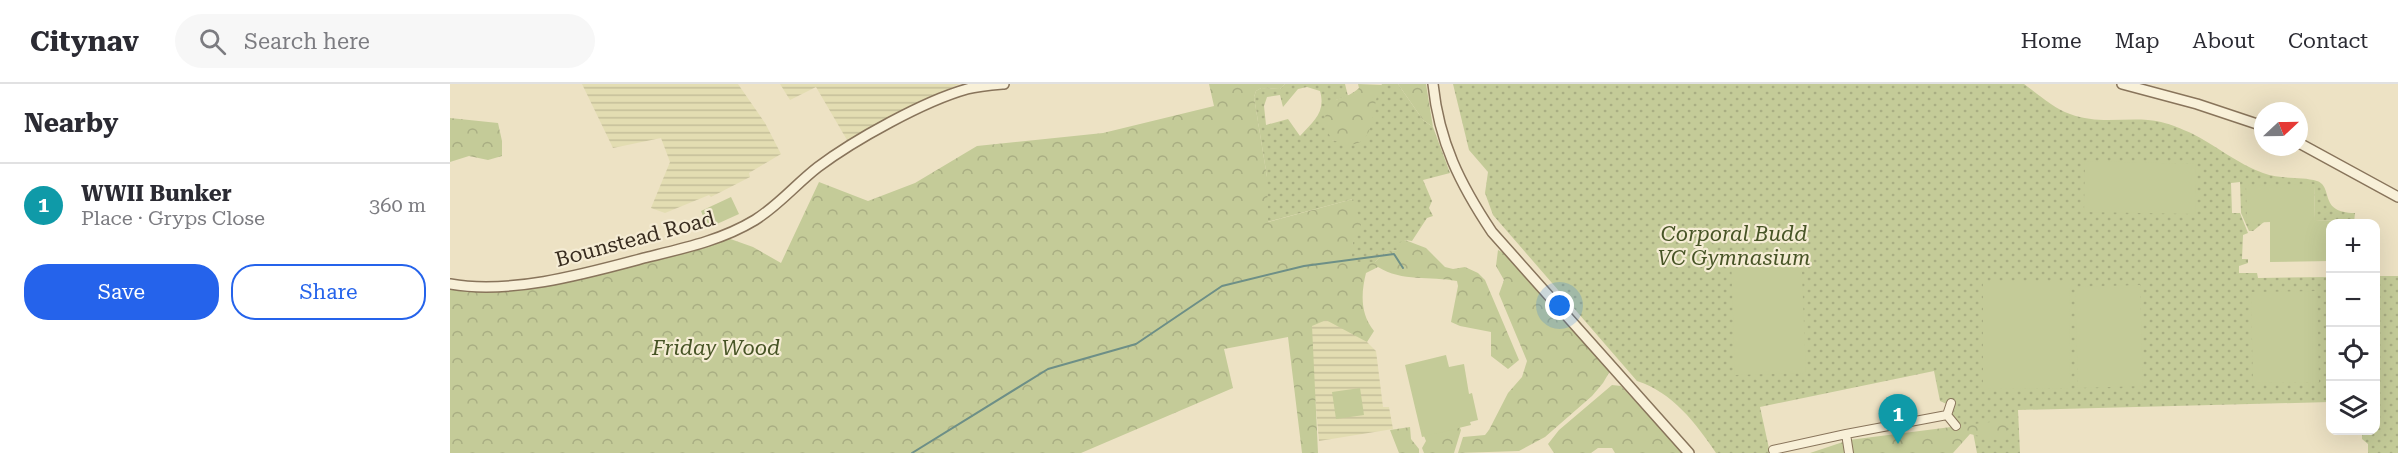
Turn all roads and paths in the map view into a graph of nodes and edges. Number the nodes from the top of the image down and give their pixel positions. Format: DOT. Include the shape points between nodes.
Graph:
graph roads {
  1 [pos="1004,84"];
  2 [pos="1433,84"];
  3 [pos="2122,84"];
  4 [pos="2254,123"];
  5 [pos="2308,148"];
  6 [pos="2398,196"];
  7 [pos="450,284"];
  8 [pos="1951,403"];
  9 [pos="1947,415"];
  10 [pos="1956,426"];
  11 [pos="1846,434"];
  12 [pos="1773,450"];
  13 [pos="1790,450"];
  14 [pos="1689,453"];
  15 [pos="1849,453"];
  1 -- 7 [label="street, Bounstead Road" via="944,97 890,124 817,168 763,215 722,236 544,281"];
  2 -- 14 [label="street" via="1437,118 1448,152 1492,232"];
  3 -- 4 [label="street"];
  5 -- 6 [label="street"];
  8 -- 9 [label="street"];
  9 -- 10 [label="street"];
  9 -- 11 [label="street"];
  11 -- 13 [label="street"];
  11 -- 15 [label="street"];
  12 -- 13 [label="street"];
}
